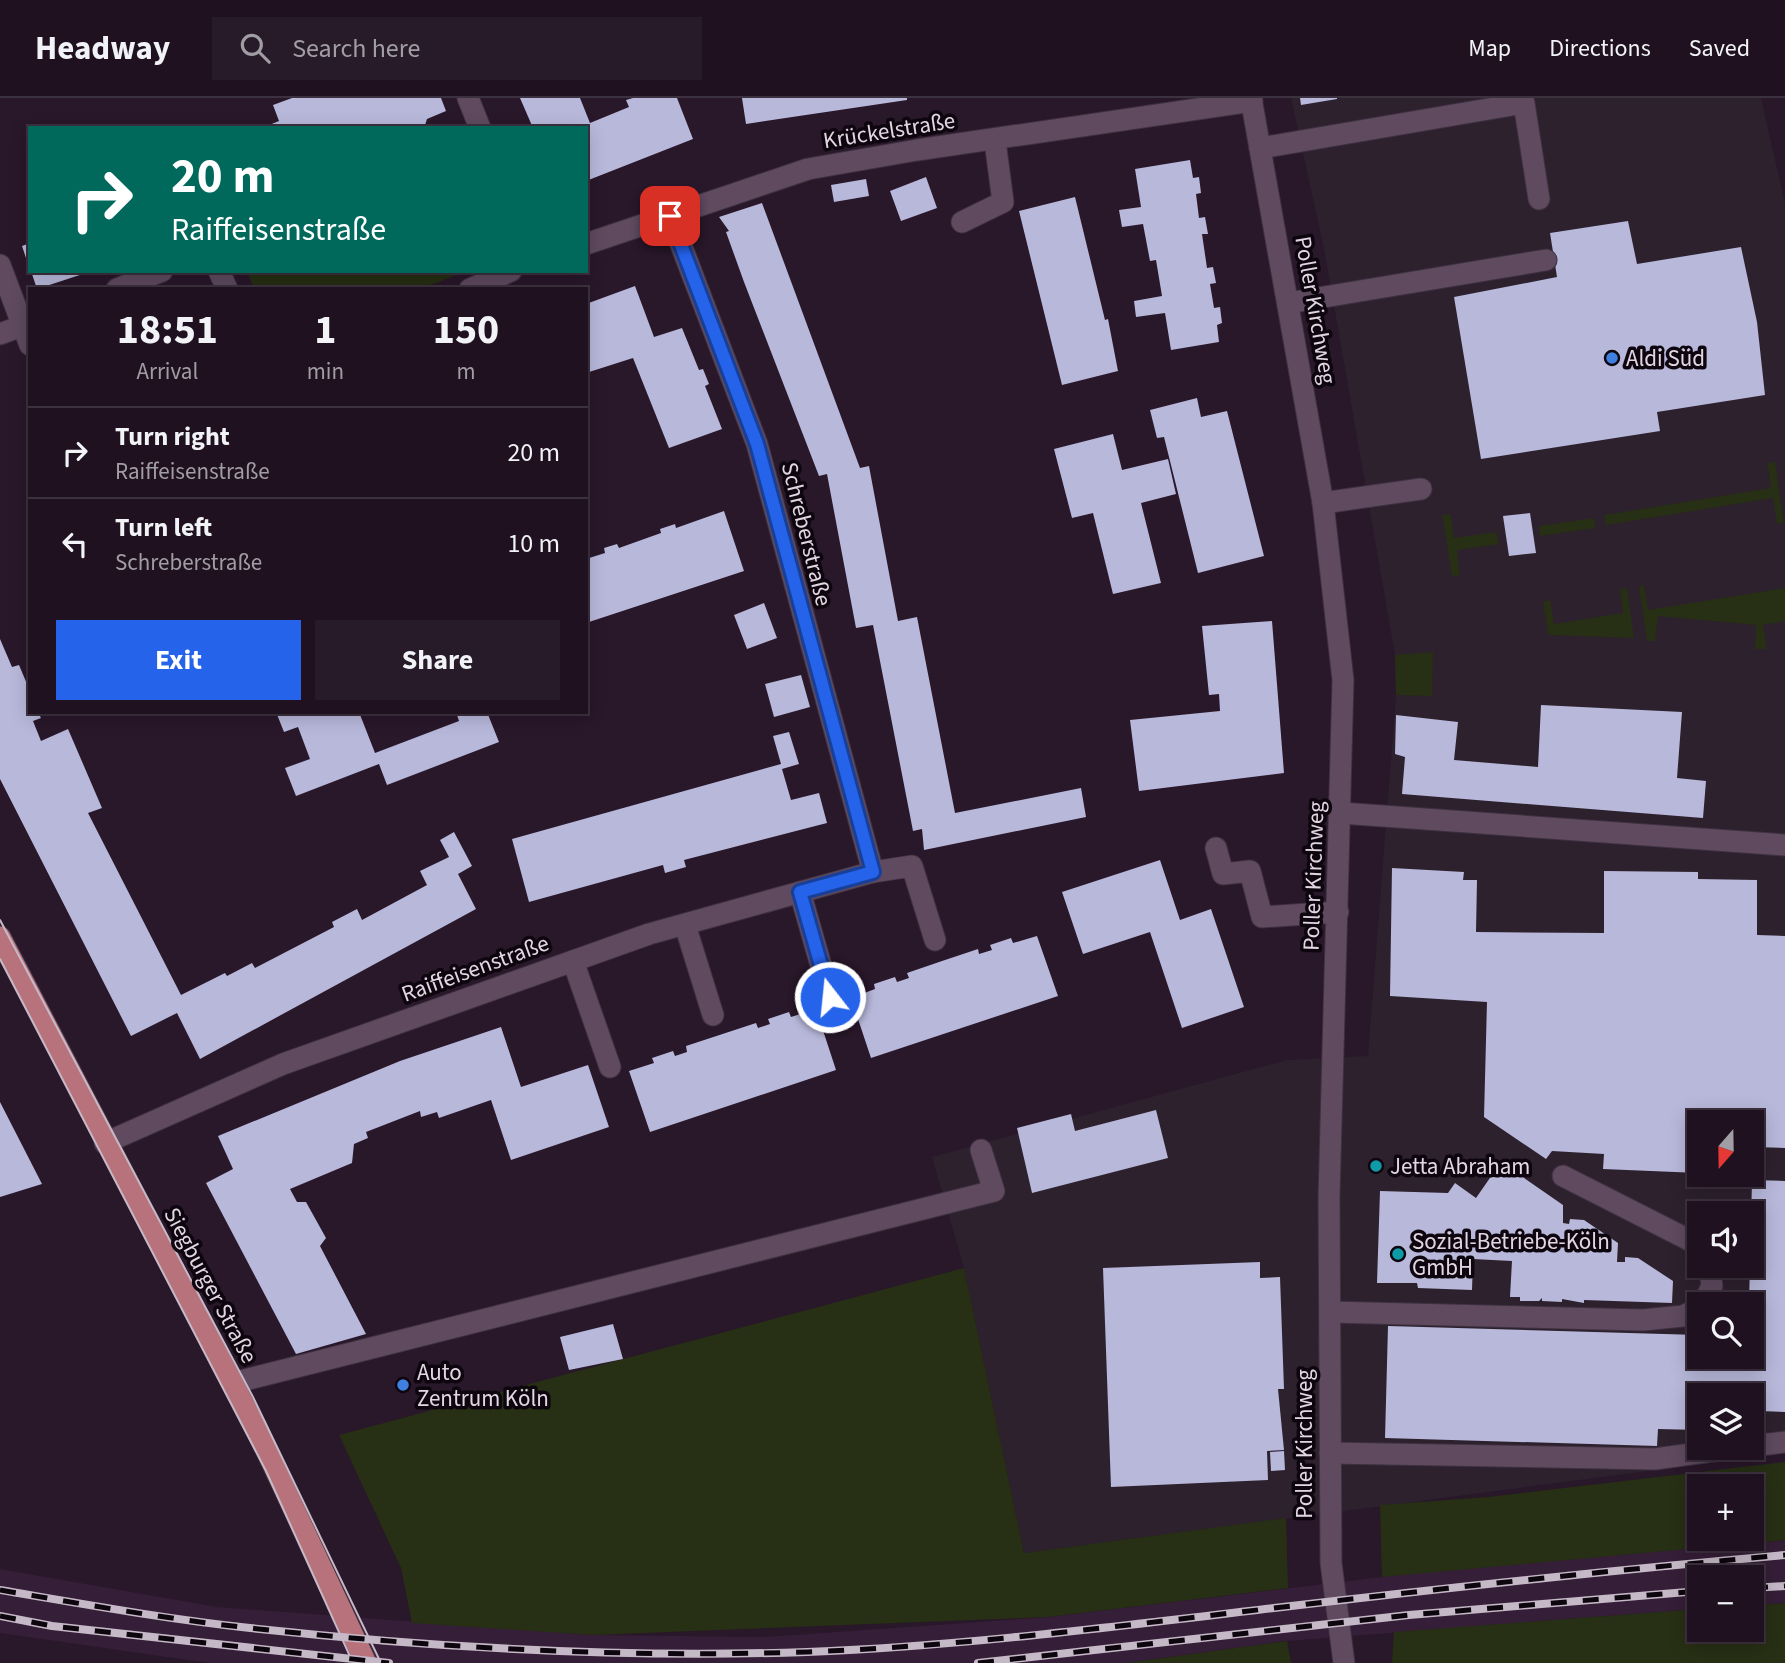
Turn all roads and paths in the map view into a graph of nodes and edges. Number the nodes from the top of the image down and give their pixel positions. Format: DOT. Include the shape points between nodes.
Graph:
graph roads {
  1 [pos="468,98"];
  2 [pos="1251,100"];
  3 [pos="479,126"];
  4 [pos="995,141"];
  5 [pos="1260,148"];
  6 [pos="1539,199"];
  7 [pos="670,216"];
  8 [pos="962,222"];
  9 [pos="588,243"];
  10 [pos="1546,260"];
  11 [pos="0,265"];
  12 [pos="157,273"];
  13 [pos="506,273"];
  14 [pos="122,287"];
  15 [pos="475,287"];
  16 [pos="1288,303"];
  17 [pos="27,331"];
  18 [pos="0,334"];
  19 [pos="1421,489"];
  20 [pos="1323,503"];
  21 [pos="1341,813"];
  22 [pos="1785,845"];
  23 [pos="1216,848"];
  24 [pos="873,872"];
  25 [pos="800,892"];
  26 [pos="1338,912"];
  27 [pos="685,925"];
  28 [pos="0,937"];
  29 [pos="935,940"];
  30 [pos="573,961"];
  31 [pos="830,997"];
  32 [pos="713,1015"];
  33 [pos="610,1068"];
  34 [pos="105,1143"];
  35 [pos="981,1150"];
  36 [pos="1563,1175"];
  37 [pos="1687,1239"];
  38 [pos="1330,1312"];
  39 [pos="1687,1314"];
  40 [pos="233,1383"];
  41 [pos="1785,1441"];
  42 [pos="1764,1444"];
  43 [pos="1330,1453"];
  44 [pos="1687,1455"];
  45 [pos="366,1663"];
  46 [pos="1344,1663"];
  1 -- 3 [label="street"];
  2 -- 4 [label="street, Krückelstraße"];
  2 -- 5 [label="street, Poller Kirchweg"];
  4 -- 7 [label="street, Krückelstraße" via="807,169"];
  4 -- 8 [label="street" via="1003,202"];
  5 -- 6 [label="street" via="1524,103"];
  5 -- 16 [label="street, Poller Kirchweg"];
  7 -- 9 [label="street, Krückelstraße"];
  7 -- 24 [label="street, Schreberstraße" via="757,444"];
  10 -- 16 [label="street"];
  11 -- 17 [label="street"];
  12 -- 14 [label="street"];
  13 -- 15 [label="street"];
  16 -- 20 [label="street, Poller Kirchweg"];
  17 -- 18 [label="street"];
  19 -- 20 [label="street"];
  20 -- 21 [label="street, Poller Kirchweg" via="1343,680"];
  21 -- 22 [label="street"];
  21 -- 26 [label="street, Poller Kirchweg"];
  23 -- 26 [label="street" via="1223,874 1250,871 1262,917"];
  24 -- 25 [label="street, Raiffeisenstraße"];
  24 -- 29 [label="street, Raiffeisenstraße" via="912,866"];
  25 -- 27 [label="street, Raiffeisenstraße"];
  25 -- 31 [label="street"];
  26 -- 38 [label="street, Poller Kirchweg"];
  27 -- 30 [label="street, Raiffeisenstraße"];
  27 -- 32 [label="street"];
  28 -- 34 [label="main road, Siegburger Straße"];
  30 -- 33 [label="street"];
  30 -- 34 [label="street, Raiffeisenstraße" via="283,1064"];
  34 -- 40 [label="main road, Siegburger Straße"];
  35 -- 40 [label="street" via="994,1191"];
  36 -- 37 [label="street"];
  38 -- 39 [label="street" via="1643,1320"];
  38 -- 43 [label="street, Poller Kirchweg"];
  40 -- 45 [label="main road, Siegburger Straße"];
  41 -- 42 [label="street"];
  43 -- 44 [label="street" via="1655,1459"];
  43 -- 46 [label="street, Poller Kirchweg" via="1331,1563"];
}
